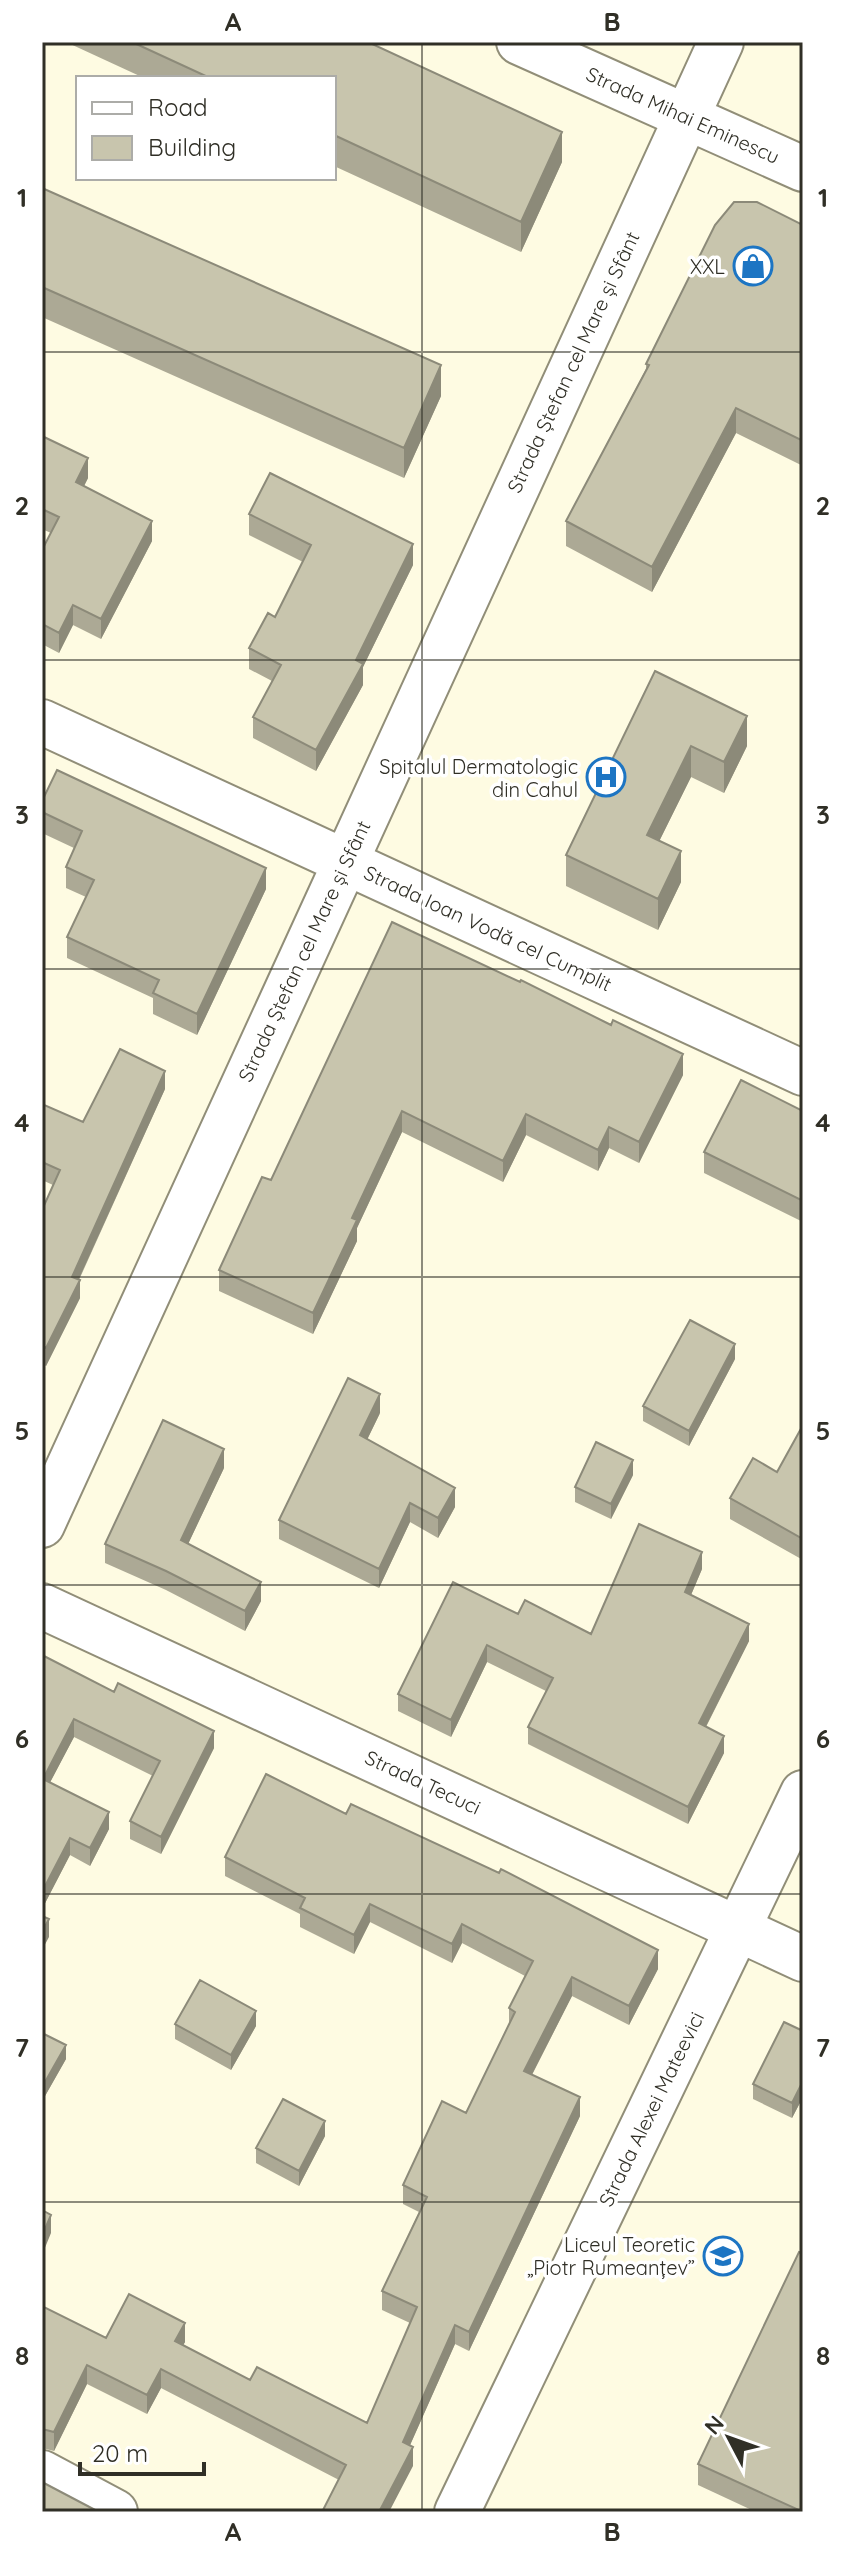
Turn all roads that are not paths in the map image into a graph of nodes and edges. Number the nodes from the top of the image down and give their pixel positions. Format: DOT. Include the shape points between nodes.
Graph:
graph roads {
  1 [pos="519,42"];
  2 [pos="721,42"];
  3 [pos="686,116"];
  4 [pos="803,169"];
  5 [pos="42,722"];
  6 [pos="345,862"];
  7 [pos="803,1073"];
  8 [pos="42,1525"];
  9 [pos="42,1606"];
  10 [pos="803,1793"];
  11 [pos="738,1927"];
  12 [pos="803,1959"];
  13 [pos="42,2473"];
  14 [pos="115,2512"];
  15 [pos="457,2512"];
  1 -- 3 [label="street, Strada Mihai Eminescu"];
  2 -- 3 [label="street, Strada Ștefan cel Mare și Sfânt"];
  3 -- 4 [label="street, Strada Mihai Eminescu"];
  3 -- 6 [label="street, Strada Ștefan cel Mare și Sfânt"];
  5 -- 6 [label="street, Strada Ioan Vodă cel Cumplit"];
  6 -- 7 [label="street, Strada Ioan Vodă cel Cumplit"];
  6 -- 8 [label="street, Strada Ștefan cel Mare și Sfânt"];
  9 -- 11 [label="street, Strada Tecuci"];
  10 -- 11 [label="street, Strada Alexei Mateevici"];
  11 -- 12 [label="street, Strada Tecuci"];
  11 -- 15 [label="street, Strada Alexei Mateevici"];
  13 -- 14 [label="street"];
}
